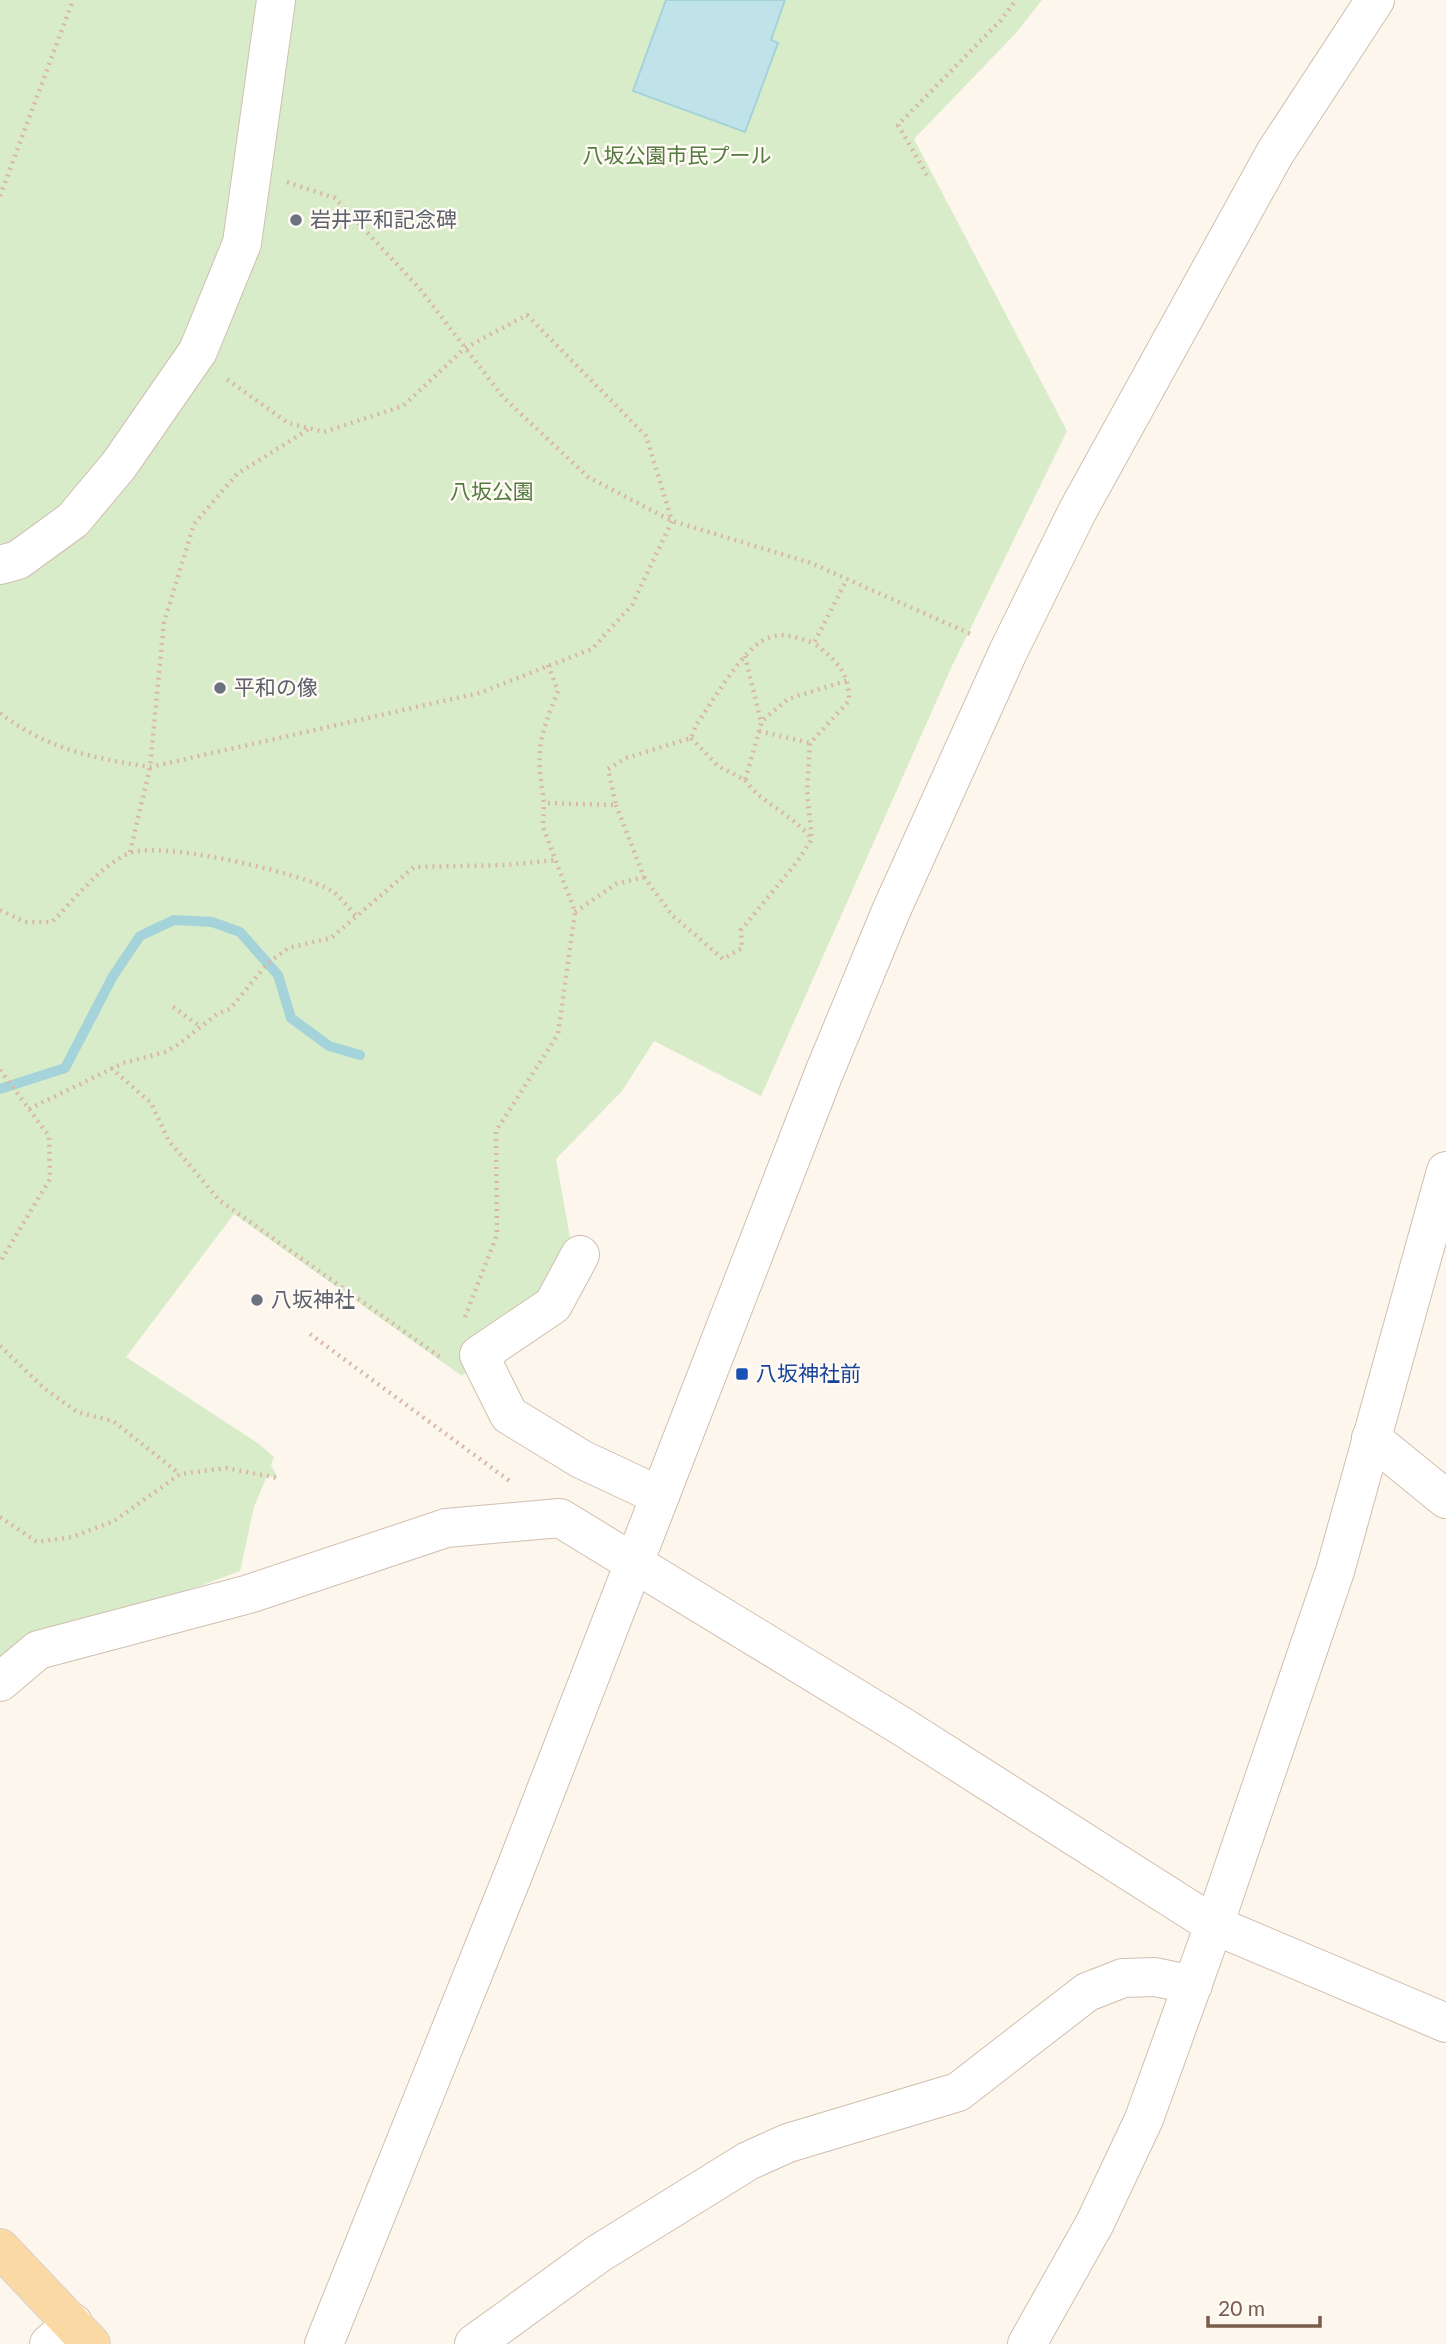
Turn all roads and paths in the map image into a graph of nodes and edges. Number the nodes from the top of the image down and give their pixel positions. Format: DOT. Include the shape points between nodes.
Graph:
graph roads {
  1 [pos="73,0"];
  2 [pos="276,0"];
  3 [pos="1016,0"];
  4 [pos="1376,0"];
  5 [pos="252,171"];
  6 [pos="927,175"];
  7 [pos="0,196"];
  8 [pos="465,348"];
  9 [pos="198,351"];
  10 [pos="310,429"];
  11 [pos="672,521"];
  12 [pos="0,565"];
  13 [pos="847,579"];
  14 [pos="814,643"];
  15 [pos="1009,652"];
  16 [pos="745,655"];
  17 [pos="548,665"];
  18 [pos="849,680"];
  19 [pos="0,713"];
  20 [pos="762,722"];
  21 [pos="759,733"];
  22 [pos="691,738"];
  23 [pos="810,743"];
  24 [pos="150,766"];
  25 [pos="745,780"];
  26 [pos="544,803"];
  27 [pos="617,805"];
  28 [pos="812,839"];
  29 [pos="130,852"];
  30 [pos="555,860"];
  31 [pos="644,877"];
  32 [pos="0,910"];
  33 [pos="575,912"];
  34 [pos="358,918"];
  35 [pos="173,1007"];
  36 [pos="202,1027"];
  37 [pos="111,1068"];
  38 [pos="0,1070"];
  39 [pos="29,1109"];
  40 [pos="1446,1171"];
  41 [pos="580,1255"];
  42 [pos="0,1262"];
  43 [pos="462,1324"];
  44 [pos="310,1334"];
  45 [pos="0,1346"];
  46 [pos="447,1362"];
  47 [pos="1371,1438"];
  48 [pos="180,1474"];
  49 [pos="278,1478"];
  50 [pos="660,1496"];
  51 [pos="1446,1499"];
  52 [pos="0,1517"];
  53 [pos="560,1518"];
  54 [pos="633,1563"];
  55 [pos="0,1682"];
  56 [pos="1214,1925"];
  57 [pos="1193,1985"];
  58 [pos="1446,2022"];
  59 [pos="0,2248"];
  60 [pos="71,2337"];
  61 [pos="324,2344"];
  62 [pos="474,2344"];
  63 [pos="1027,2344"];
  1 -- 7 [label="path"];
  2 -- 5 [label="street"];
  3 -- 6 [label="path" via="898,125"];
  4 -- 15 [label="street" via="1275,153 1077,512"];
  5 -- 8 [label="path" via="335,198 420,289"];
  5 -- 9 [label="street" via="242,243"];
  8 -- 10 [label="path" via="403,406 324,432"];
  8 -- 11 [label="path" via="503,397 588,477"];
  8 -- 11 [label="path" via="527,315 646,436"];
  9 -- 10 [label="path" via="236,388 288,422"];
  9 -- 12 [label="street" via="119,465 73,520 18,560"];
  10 -- 24 [label="path" via="237,474 194,524 164,622"];
  11 -- 13 [label="path" via="811,563"];
  11 -- 17 [label="path" via="632,605 592,649"];
  13 -- 14 [label="path"];
  13 -- 15 [label="path"];
  14 -- 16 [label="path" via="785,635 768,637"];
  14 -- 18 [label="path" via="836,660"];
  15 -- 50 [label="street" via="891,911"];
  16 -- 20 [label="path"];
  16 -- 22 [label="path"];
  17 -- 24 [label="path" via="479,693"];
  17 -- 26 [label="path" via="558,691 543,727 537,759"];
  18 -- 20 [label="path" via="788,699"];
  18 -- 23 [label="path" via="849,701"];
  19 -- 24 [label="path" via="29,735 96,758"];
  20 -- 21 [label="path"];
  21 -- 23 [label="path"];
  21 -- 25 [label="path"];
  22 -- 25 [label="path" via="718,766"];
  22 -- 27 [label="path" via="626,758 608,769"];
  23 -- 28 [label="path" via="807,792"];
  24 -- 29 [label="path"];
  25 -- 28 [label="path" via="755,794 796,820"];
  26 -- 27 [label="path"];
  26 -- 30 [label="path" via="543,827"];
  27 -- 31 [label="path"];
  28 -- 31 [label="path" via="741,930 742,948 723,959 672,915"];
  29 -- 32 [label="path" via="94,876 52,922 25,922"];
  29 -- 34 [label="path" via="168,850 267,869 332,891"];
  30 -- 33 [label="path"];
  30 -- 34 [label="path" via="414,867"];
  31 -- 33 [label="path" via="616,884"];
  33 -- 43 [label="path" via="558,1034 496,1131 497,1235"];
  34 -- 36 [label="path" via="331,938 288,948 267,964 230,1009"];
  35 -- 36 [label="path"];
  36 -- 37 [label="path" via="164,1052"];
  37 -- 39 [label="path"];
  37 -- 46 [label="path" via="151,1103 169,1141 219,1200"];
  38 -- 39 [label="path"];
  39 -- 42 [label="path" via="49,1136 50,1179"];
  40 -- 47 [label="street"];
  41 -- 50 [label="street" via="553,1306 479,1355 509,1415 581,1459"];
  44 -- 53 [label="path"];
  45 -- 48 [label="path" via="77,1412 113,1421"];
  47 -- 51 [label="street"];
  47 -- 56 [label="street" via="1335,1571"];
  48 -- 49 [label="path" via="226,1468"];
  48 -- 52 [label="path" via="114,1521 72,1537 37,1542"];
  50 -- 54 [label="street"];
  53 -- 54 [label="street"];
  53 -- 55 [label="street" via="446,1528 249,1594 38,1650"];
  54 -- 56 [label="street" via="903,1727"];
  54 -- 61 [label="street"];
  56 -- 57 [label="street"];
  56 -- 58 [label="street"];
  57 -- 62 [label="street" via="1155,1977 1111,1982 1087,1992 958,2092 788,2143 748,2161 598,2254"];
  57 -- 63 [label="street" via="1144,2119 1095,2223"];
  59 -- 60 [label="main road"];
}
